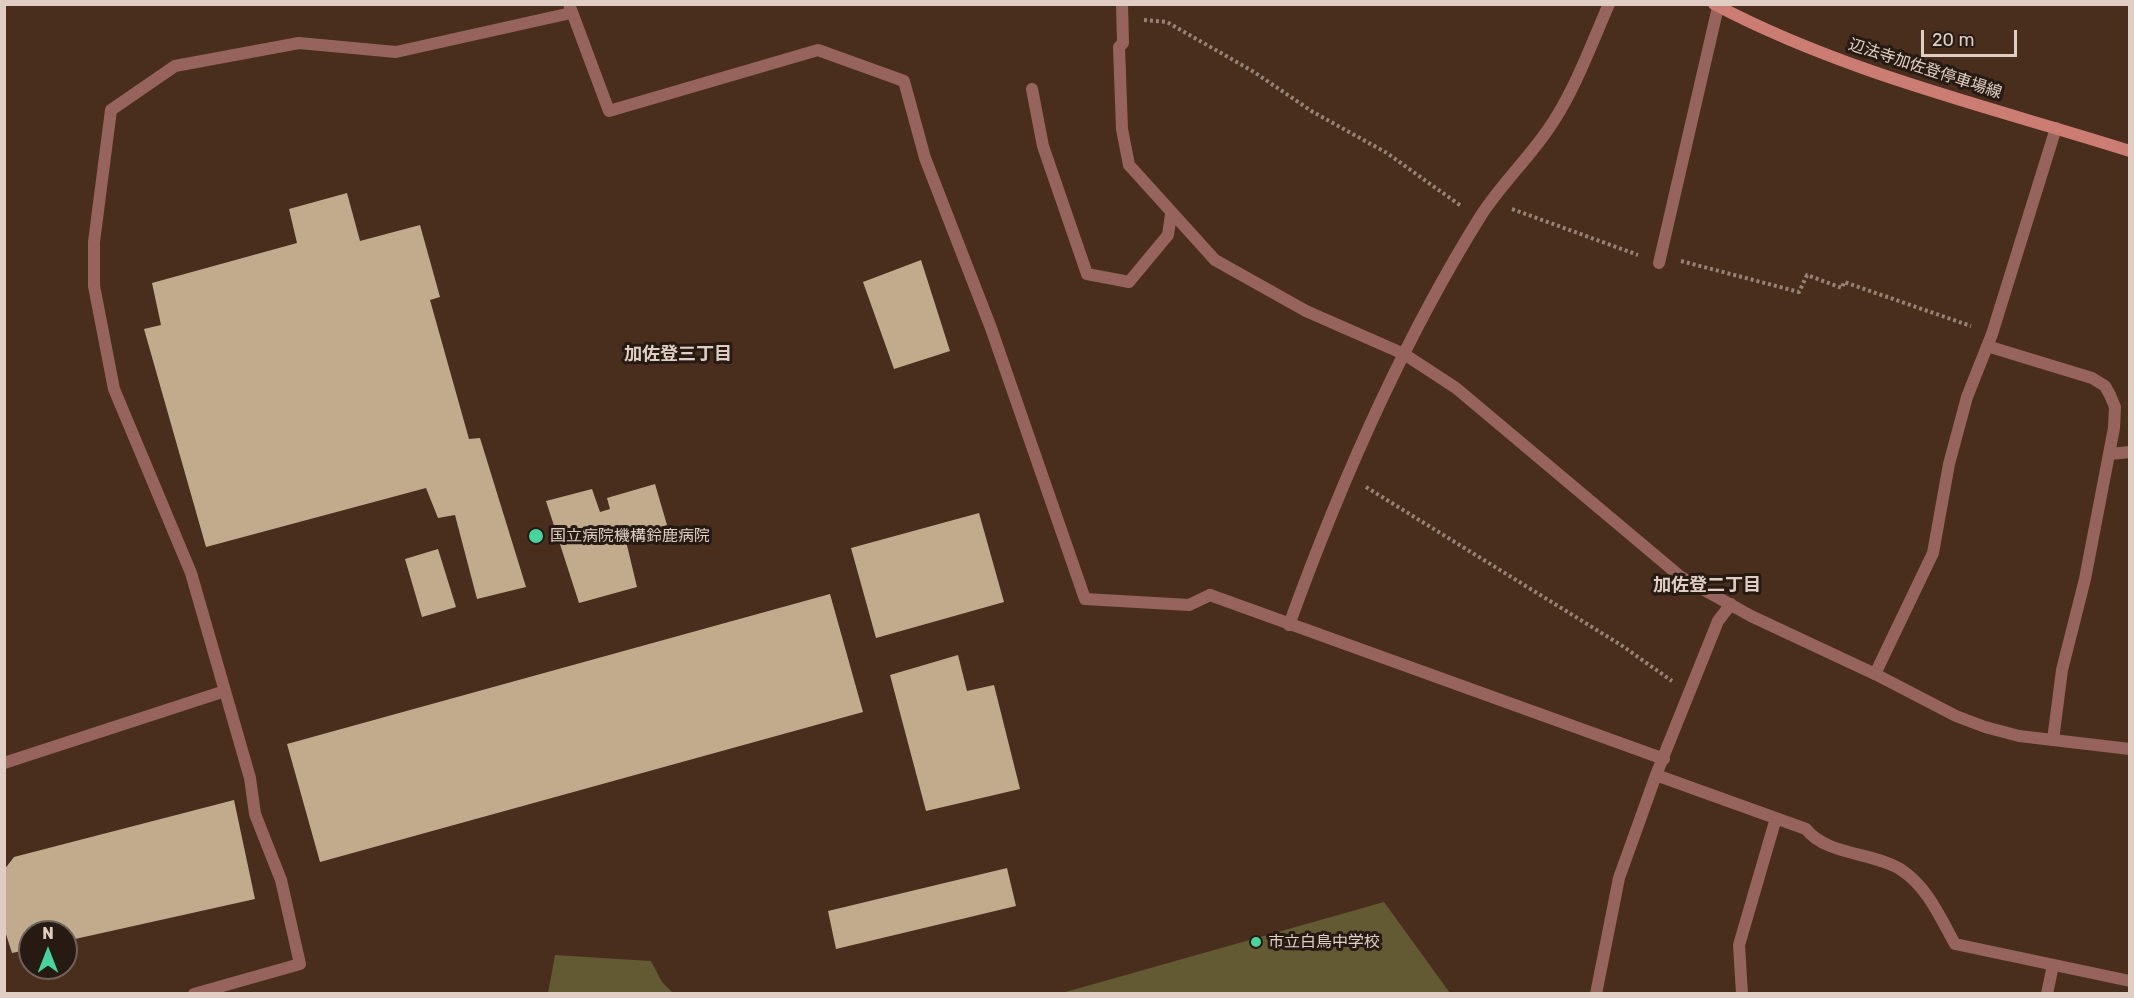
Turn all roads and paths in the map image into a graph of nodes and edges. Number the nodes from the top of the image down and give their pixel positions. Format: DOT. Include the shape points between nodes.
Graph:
graph roads {
  1 [pos="1122,4"];
  2 [pos="1609,4"];
  3 [pos="1716,6"];
  4 [pos="570,9"];
  5 [pos="1123,18"];
  6 [pos="1032,89"];
  7 [pos="2056,128"];
  8 [pos="2130,151"];
  9 [pos="1492,202"];
  10 [pos="1171,214"];
  11 [pos="1481,216"];
  12 [pos="1660,259"];
  13 [pos="1990,340"];
  14 [pos="1404,354"];
  15 [pos="2130,452"];
  16 [pos="2110,454"];
  17 [pos="1348,476"];
  18 [pos="1731,604"];
  19 [pos="1289,625"];
  20 [pos="1875,674"];
  21 [pos="225,691"];
  22 [pos="1689,693"];
  23 [pos="2053,740"];
  24 [pos="2130,748"];
  25 [pos="1664,759"];
  26 [pos="4,764"];
  27 [pos="1656,775"];
  28 [pos="1776,818"];
  29 [pos="2053,965"];
  30 [pos="2130,981"];
  31 [pos="194,993"];
  32 [pos="1596,993"];
  33 [pos="1742,993"];
  34 [pos="2047,993"];
  1 -- 5 [label="street"];
  2 -- 9 [label="street" via="1572,88 1548,130"];
  3 -- 7 [label="main road, 辺法寺加佐登停車場線" via="1787,40 1950,97"];
  3 -- 12 [label="street"];
  4 -- 19 [label="street" via="609,111 818,50 904,81 925,158 991,328 1085,599 1189,604 1210,595"];
  4 -- 21 [label="street" via="396,52 299,43 175,66 111,110 94,242 94,286 114,389 191,573"];
  5 -- 10 [label="street" via="1123,43 1119,47 1122,129 1129,165"];
  5 -- 11 [label="path" via="1167,22 1387,153 1465,209"];
  6 -- 10 [label="street" via="1042,146 1087,274 1129,282 1168,235"];
  7 -- 8 [label="main road, 辺法寺加佐登停車場線"];
  7 -- 13 [label="street"];
  9 -- 11 [label="street"];
  9 -- 12 [label="path"];
  10 -- 14 [label="street" via="1215,260 1257,286"];
  11 -- 14 [label="street"];
  12 -- 13 [label="path" via="1799,292 1807,275 1842,288 1844,282"];
  13 -- 16 [label="street" via="2105,386 2115,407"];
  13 -- 20 [label="street" via="1967,397 1949,464 1933,553"];
  14 -- 17 [label="street"];
  14 -- 18 [label="street" via="1456,388 1681,577"];
  15 -- 16 [label="street"];
  16 -- 23 [label="street" via="2062,670"];
  17 -- 19 [label="street"];
  17 -- 22 [label="path" via="1621,645"];
  18 -- 20 [label="street"];
  18 -- 22 [label="street" via="1718,621"];
  19 -- 25 [label="street"];
  20 -- 23 [label="street" via="1975,723 2019,736"];
  21 -- 26 [label="street"];
  21 -- 31 [label="street" via="250,778 255,814 280,880 300,964"];
  22 -- 25 [label="street"];
  23 -- 24 [label="street"];
  25 -- 27 [label="street"];
  27 -- 28 [label="street"];
  27 -- 32 [label="street" via="1619,878"];
  28 -- 29 [label="street" via="1806,829 1828,844 1900,870 1929,897 1955,944"];
  28 -- 33 [label="street" via="1739,945"];
  29 -- 30 [label="street"];
  29 -- 34 [label="street"];
}
